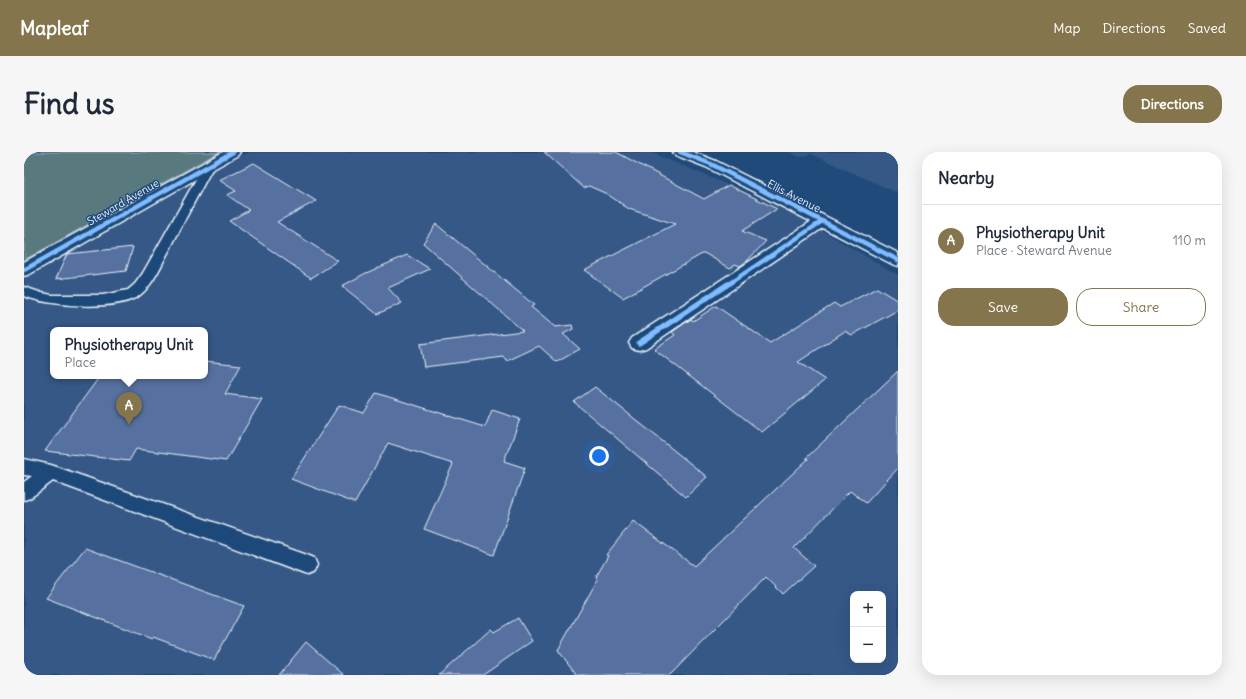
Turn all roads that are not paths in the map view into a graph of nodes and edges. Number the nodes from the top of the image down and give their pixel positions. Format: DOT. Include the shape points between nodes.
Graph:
graph roads {
  1 [pos="233,152"];
  2 [pos="680,152"];
  3 [pos="209,165"];
  4 [pos="821,222"];
  5 [pos="898,260"];
  6 [pos="24,270"];
  7 [pos="24,291"];
  8 [pos="638,343"];
  9 [pos="24,467"];
  10 [pos="52,473"];
  11 [pos="24,492"];
  12 [pos="307,565"];
  1 -- 3 [label="street, Steward Avenue"];
  2 -- 4 [label="street, Ellis Avenue" via="711,164"];
  3 -- 6 [label="street, Steward Avenue"];
  3 -- 7 [label="lane" via="149,275 143,285 133,293 120,299 57,300 42,298"];
  4 -- 5 [label="street, Ellis Avenue"];
  4 -- 8 [label="street"];
  9 -- 10 [label="lane"];
  10 -- 11 [label="lane"];
  10 -- 12 [label="lane"];
}
